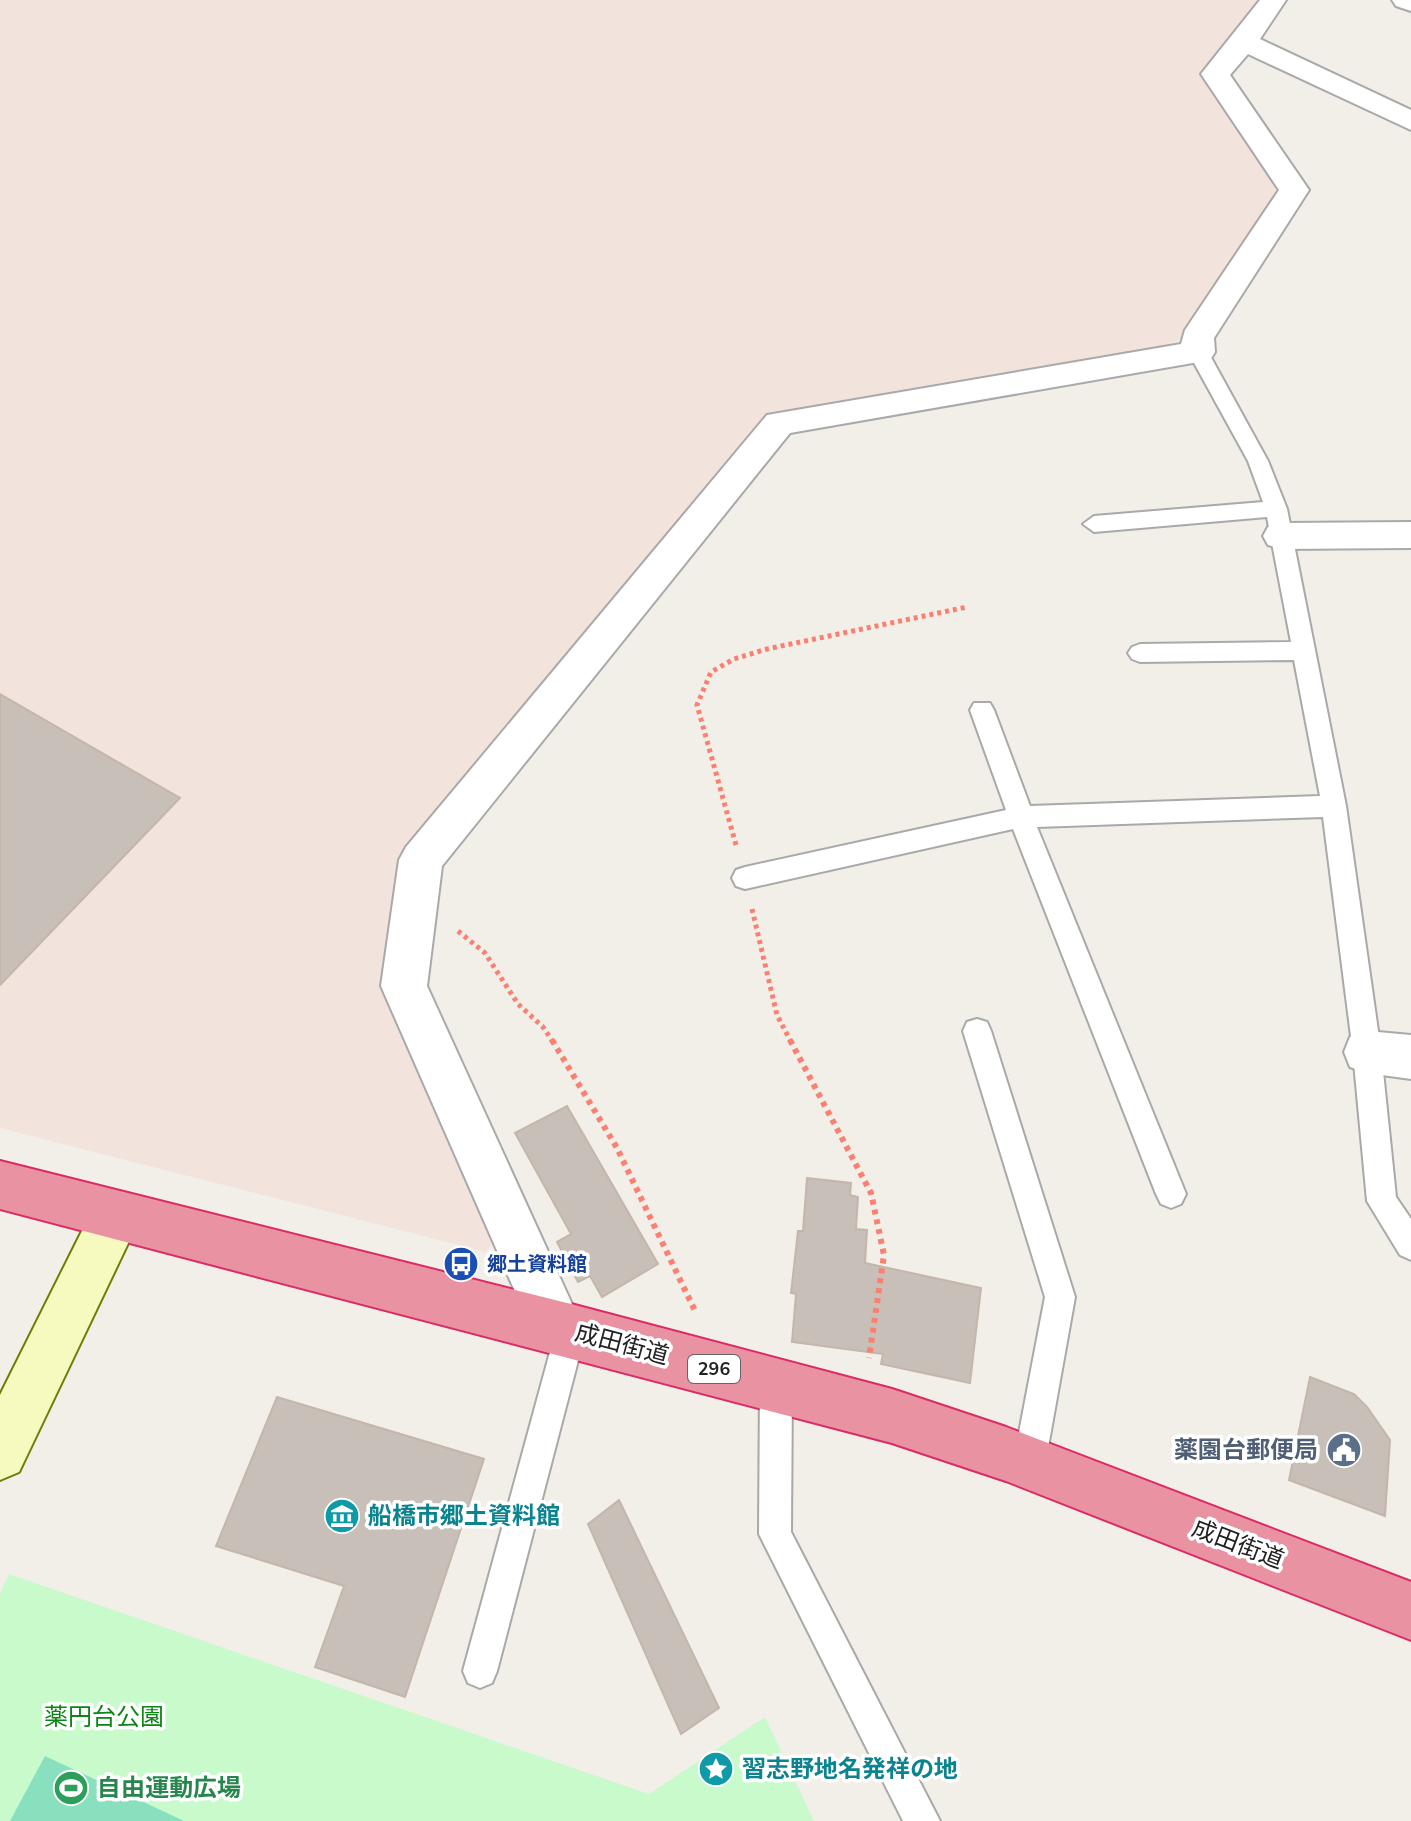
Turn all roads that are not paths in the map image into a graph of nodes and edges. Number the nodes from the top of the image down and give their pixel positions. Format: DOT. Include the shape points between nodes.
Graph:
graph roads {
  1 [pos="1273,0"];
  2 [pos="1405,0"];
  3 [pos="1411,3"];
  4 [pos="1244,42"];
  5 [pos="1411,121"];
  6 [pos="1198,352"];
  7 [pos="1278,523"];
  8 [pos="1094,524"];
  9 [pos="1411,535"];
  10 [pos="1306,651"];
  11 [pos="1140,653"];
  12 [pos="982,710"];
  13 [pos="1334,806"];
  14 [pos="1021,817"];
  15 [pos="745,878"];
  16 [pos="977,1031"];
  17 [pos="1389,1054"];
  18 [pos="0,1185"];
  19 [pos="1171,1194"];
  20 [pos="116,1216"];
  21 [pos="1411,1245"];
  22 [pos="564,1328"];
  23 [pos="776,1386"];
  24 [pos="0,1453"];
  25 [pos="1029,1464"];
  26 [pos="1411,1611"];
  27 [pos="480,1671"];
  28 [pos="922,1821"];
  1 -- 4 [label="street"];
  2 -- 3 [label="street"];
  4 -- 5 [label="street"];
  4 -- 6 [label="street" via="1215,74 1294,190 1197,338"];
  6 -- 7 [label="lane" via="1258,461"];
  6 -- 22 [label="street" via="779,423 421,860 404,986"];
  7 -- 8 [label="lane"];
  7 -- 9 [label="street"];
  7 -- 10 [label="lane"];
  10 -- 11 [label="lane"];
  10 -- 13 [label="lane"];
  12 -- 14 [label="lane"];
  13 -- 14 [label="lane"];
  13 -- 17 [label="lane"];
  14 -- 15 [label="lane"];
  14 -- 19 [label="lane"];
  16 -- 25 [label="lane" via="1060,1297"];
  17 -- 21 [label="lane" via="1382,1201"];
  18 -- 20 [label="highway, 成田街道 / 296"];
  20 -- 22 [label="highway, 成田街道 / 296"];
  20 -- 24 [label="street"];
  22 -- 23 [label="highway, 成田街道 / 296"];
  22 -- 27 [label="lane"];
  23 -- 25 [label="highway, 成田街道 / 296" via="892,1416"];
  23 -- 28 [label="lane" via="775,1534"];
  25 -- 26 [label="highway, 成田街道 / 296"];
}
